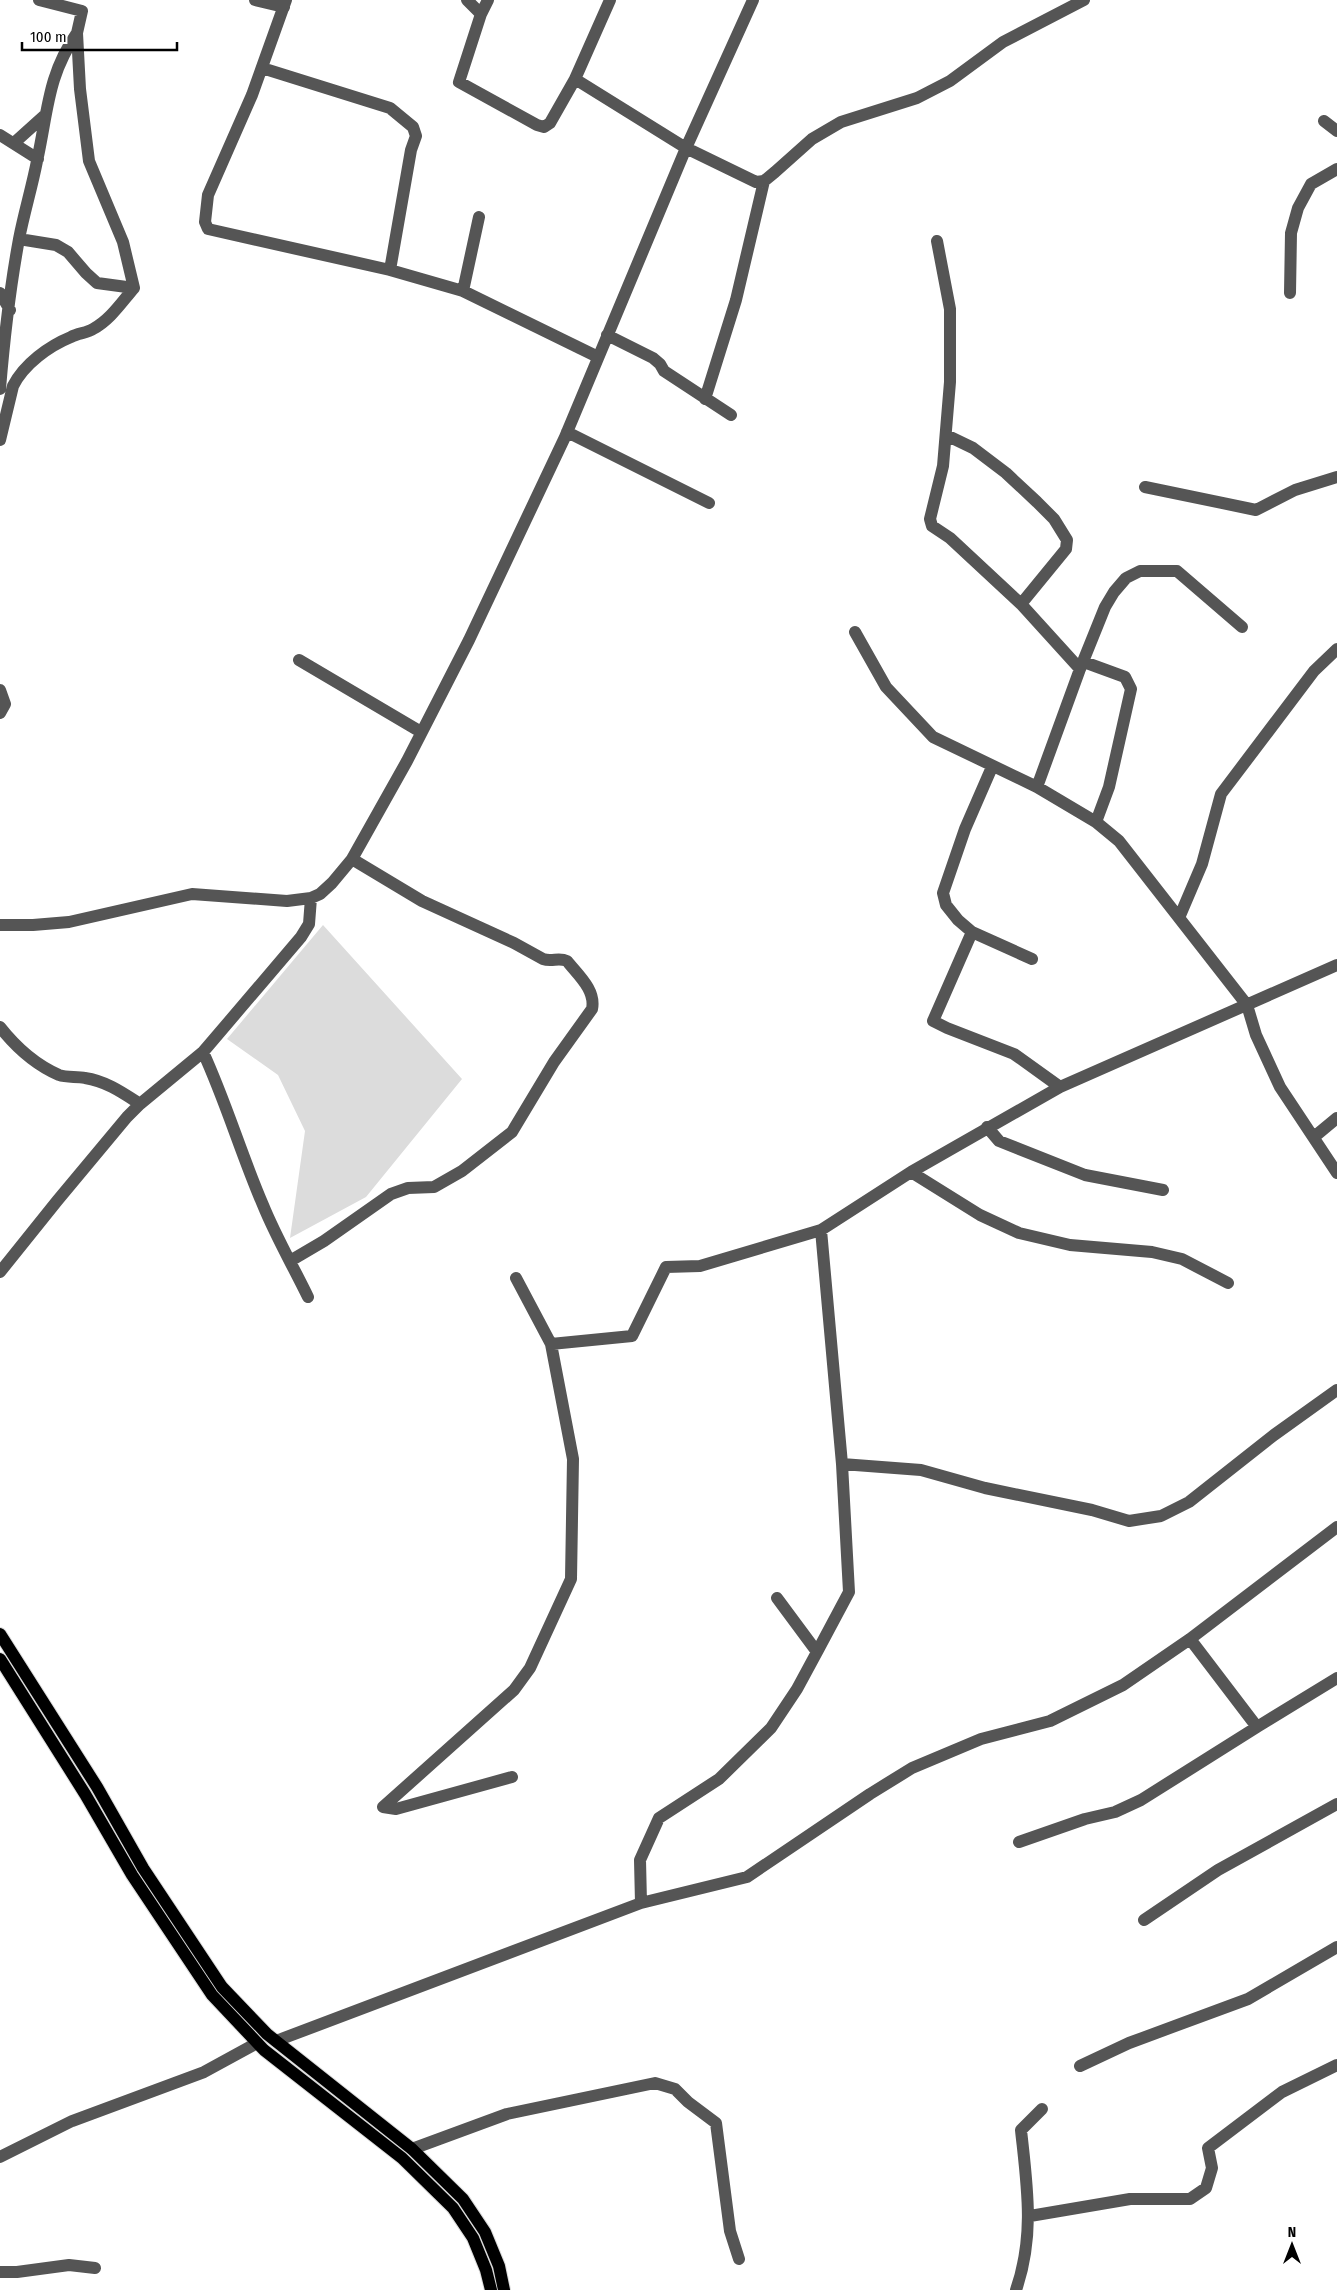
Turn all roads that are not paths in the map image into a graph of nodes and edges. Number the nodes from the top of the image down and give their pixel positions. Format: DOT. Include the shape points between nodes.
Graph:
graph roads {
  1 [pos="39,0"];
  2 [pos="255,0"];
  3 [pos="467,0"];
  4 [pos="488,0"];
  5 [pos="610,0"];
  6 [pos="753,0"];
  7 [pos="1057,0"];
  8 [pos="1084,0"];
  9 [pos="285,4"];
  10 [pos="82,5"];
  11 [pos="1064,12"];
  12 [pos="481,14"];
  13 [pos="77,32"];
  14 [pos="262,68"];
  15 [pos="575,79"];
  16 [pos="44,116"];
  17 [pos="1324,121"];
  18 [pos="1337,131"];
  19 [pos="0,135"];
  20 [pos="14,144"];
  21 [pos="686,148"];
  22 [pos="38,159"];
  23 [pos="1337,168"];
  24 [pos="764,181"];
  25 [pos="479,217"];
  26 [pos="19,239"];
  27 [pos="937,241"];
  28 [pos="390,270"];
  29 [pos="134,288"];
  30 [pos="463,291"];
  31 [pos="0,293"];
  32 [pos="1290,293"];
  33 [pos="10,310"];
  34 [pos="607,335"];
  35 [pos="598,357"];
  36 [pos="0,389"];
  37 [pos="705,400"];
  38 [pos="731,414"];
  39 [pos="567,432"];
  40 [pos="946,434"];
  41 [pos="0,440"];
  42 [pos="1337,477"];
  43 [pos="1145,487"];
  44 [pos="709,503"];
  45 [pos="1021,604"];
  46 [pos="1242,627"];
  47 [pos="855,632"];
  48 [pos="1337,649"];
  49 [pos="299,660"];
  50 [pos="1082,665"];
  51 [pos="0,690"];
  52 [pos="0,713"];
  53 [pos="421,732"];
  54 [pos="992,767"];
  55 [pos="1037,787"];
  56 [pos="1096,822"];
  57 [pos="352,859"];
  58 [pos="311,898"];
  59 [pos="1179,918"];
  60 [pos="0,925"];
  61 [pos="972,932"];
  62 [pos="1032,959"];
  63 [pos="1337,965"];
  64 [pos="1246,1005"];
  65 [pos="0,1027"];
  66 [pos="203,1052"];
  67 [pos="1060,1087"];
  68 [pos="140,1104"];
  69 [pos="1337,1118"];
  70 [pos="987,1127"];
  71 [pos="1314,1137"];
  72 [pos="912,1172"];
  73 [pos="1337,1173"];
  74 [pos="1163,1190"];
  75 [pos="822,1230"];
  76 [pos="290,1262"];
  77 [pos="0,1272"];
  78 [pos="516,1278"];
  79 [pos="1228,1283"];
  80 [pos="308,1297"];
  81 [pos="551,1344"];
  82 [pos="1337,1390"];
  83 [pos="842,1464"];
  84 [pos="1337,1527"];
  85 [pos="777,1598"];
  86 [pos="0,1634"];
  87 [pos="1190,1639"];
  88 [pos="816,1652"];
  89 [pos="0,1659"];
  90 [pos="1337,1678"];
  91 [pos="1257,1727"];
  92 [pos="512,1777"];
  93 [pos="1337,1804"];
  94 [pos="1019,1842"];
  95 [pos="642,1903"];
  96 [pos="1144,1920"];
  97 [pos="1337,1947"];
  98 [pos="276,2041"];
  99 [pos="257,2043"];
  100 [pos="1080,2066"];
  101 [pos="1337,2066"];
  102 [pos="1042,2109"];
  103 [pos="412,2149"];
  104 [pos="0,2157"];
  105 [pos="1030,2216"];
  106 [pos="739,2259"];
  107 [pos="95,2268"];
  108 [pos="0,2272"];
  109 [pos="491,2290"];
  110 [pos="504,2290"];
  111 [pos="1016,2290"];
  1 -- 10 [label="street"];
  2 -- 9 [label="street"];
  3 -- 12 [label="street"];
  4 -- 12 [label="street"];
  5 -- 15 [label="street"];
  6 -- 21 [label="street"];
  7 -- 11 [label="street"];
  8 -- 11 [label="street"];
  9 -- 14 [label="street"];
  10 -- 13 [label="street"];
  11 -- 24 [label="street" via="1003,42 950,81 917,98 841,122 812,138"];
  12 -- 15 [label="street" via="459,82 544,127 550,123"];
  13 -- 16 [label="street" via="60,60"];
  13 -- 29 [label="street" via="89,161 123,242"];
  14 -- 28 [label="street" via="390,108 413,127 416,136"];
  14 -- 28 [label="street" via="208,195 205,222 208,229"];
  15 -- 21 [label="street"];
  16 -- 20 [label="street"];
  16 -- 22 [label="street"];
  17 -- 18 [label="street"];
  19 -- 20 [label="street"];
  20 -- 22 [label="street"];
  21 -- 24 [label="street" via="756,182"];
  21 -- 34 [label="street"];
  22 -- 26 [label="street"];
  23 -- 32 [label="street" via="1310,184 1298,208 1291,233"];
  24 -- 37 [label="street" via="736,300"];
  25 -- 30 [label="street"];
  26 -- 29 [label="street" via="56,245 68,252 97,282"];
  26 -- 33 [label="street"];
  27 -- 40 [label="street" via="950,309"];
  28 -- 30 [label="street"];
  29 -- 41 [label="street" via="106,320 92,330 72,336 47,350 17,377"];
  30 -- 35 [label="street"];
  31 -- 33 [label="street"];
  33 -- 36 [label="street"];
  34 -- 35 [label="street"];
  34 -- 37 [label="street" via="658,361 664,371"];
  35 -- 39 [label="street"];
  37 -- 38 [label="street"];
  39 -- 44 [label="street"];
  39 -- 53 [label="street" via="469,640"];
  40 -- 45 [label="street" via="943,466 930,519 932,526 950,538"];
  40 -- 45 [label="street" via="973,448 1006,473 1054,519 1067,540 1066,549"];
  42 -- 43 [label="street" via="1295,490 1256,510"];
  45 -- 50 [label="street"];
  46 -- 50 [label="street" via="1177,571 1140,571 1126,578 1105,607"];
  47 -- 54 [label="street" via="886,687 933,737"];
  48 -- 59 [label="street" via="1314,671 1220,794 1202,864"];
  49 -- 53 [label="street"];
  50 -- 55 [label="street"];
  50 -- 56 [label="street" via="1126,677 1131,689 1109,787"];
  51 -- 52 [label="street" via="5,704"];
  53 -- 57 [label="street"];
  54 -- 55 [label="street"];
  54 -- 61 [label="street" via="965,829 943,893 946,905"];
  55 -- 56 [label="street"];
  56 -- 59 [label="street" via="1119,841"];
  57 -- 58 [label="street" via="332,883"];
  57 -- 76 [label="street" via="422,901 543,959 567,961 593,995 592,1009 554,1062 512,1132 462,1171 434,1187 408,1188 391,1194"];
  58 -- 60 [label="street" via="287,901 192,894 69,922"];
  58 -- 66 [label="street" via="309,924 301,937"];
  59 -- 64 [label="street"];
  61 -- 62 [label="street"];
  61 -- 67 [label="street" via="933,1021 1014,1054"];
  63 -- 64 [label="street"];
  64 -- 67 [label="street"];
  64 -- 71 [label="street" via="1280,1087"];
  65 -- 68 [label="street" via="12,1042 51,1071 112,1086"];
  66 -- 68 [label="street"];
  66 -- 76 [label="street" via="277,1240"];
  67 -- 70 [label="street"];
  68 -- 77 [label="street"];
  69 -- 71 [label="street"];
  70 -- 72 [label="street"];
  70 -- 74 [label="street" via="999,1140 1085,1175"];
  71 -- 73 [label="street"];
  72 -- 75 [label="street"];
  72 -- 79 [label="street" via="980,1215 1019,1232 1070,1245 1175,1257"];
  75 -- 81 [label="street" via="700,1266 666,1267 632,1336"];
  75 -- 83 [label="street"];
  76 -- 80 [label="street"];
  78 -- 81 [label="street"];
  81 -- 92 [label="street" via="573,1459 571,1579 530,1668 514,1690 383,1806 396,1809"];
  82 -- 83 [label="street" via="1189,1502 1161,1516 1129,1521 920,1470"];
  83 -- 88 [label="street" via="849,1592"];
  84 -- 87 [label="street"];
  85 -- 88 [label="street"];
  86 -- 98 [label="main road" via="143,1868 217,1979"];
  87 -- 91 [label="street"];
  87 -- 95 [label="street" via="1123,1685 1050,1721 981,1739 912,1768 747,1877"];
  88 -- 95 [label="street" via="797,1689 771,1728 719,1778 659,1818 640,1860"];
  89 -- 99 [label="main road" via="132,1875 212,1995"];
  90 -- 91 [label="street"];
  91 -- 94 [label="street" via="1141,1800 1115,1812"];
  93 -- 96 [label="street" via="1218,1870"];
  95 -- 98 [label="street"];
  97 -- 100 [label="street" via="1248,1999 1128,2043"];
  98 -- 103 [label="main road"];
  99 -- 104 [label="street" via="204,2072 72,2121"];
  99 -- 109 [label="main road" via="402,2158 453,2208 473,2238"];
  101 -- 105 [label="street" via="1282,2092 1208,2148 1212,2168 1206,2188 1190,2199 1130,2199"];
  102 -- 105 [label="street" via="1021,2130"];
  103 -- 106 [label="street" via="506,2114 656,2083 675,2088 716,2123 730,2231"];
  103 -- 110 [label="main road" via="463,2199 485,2232 499,2266"];
  105 -- 111 [label="street" via="1025,2256"];
  107 -- 108 [label="street" via="69,2265"];
}
